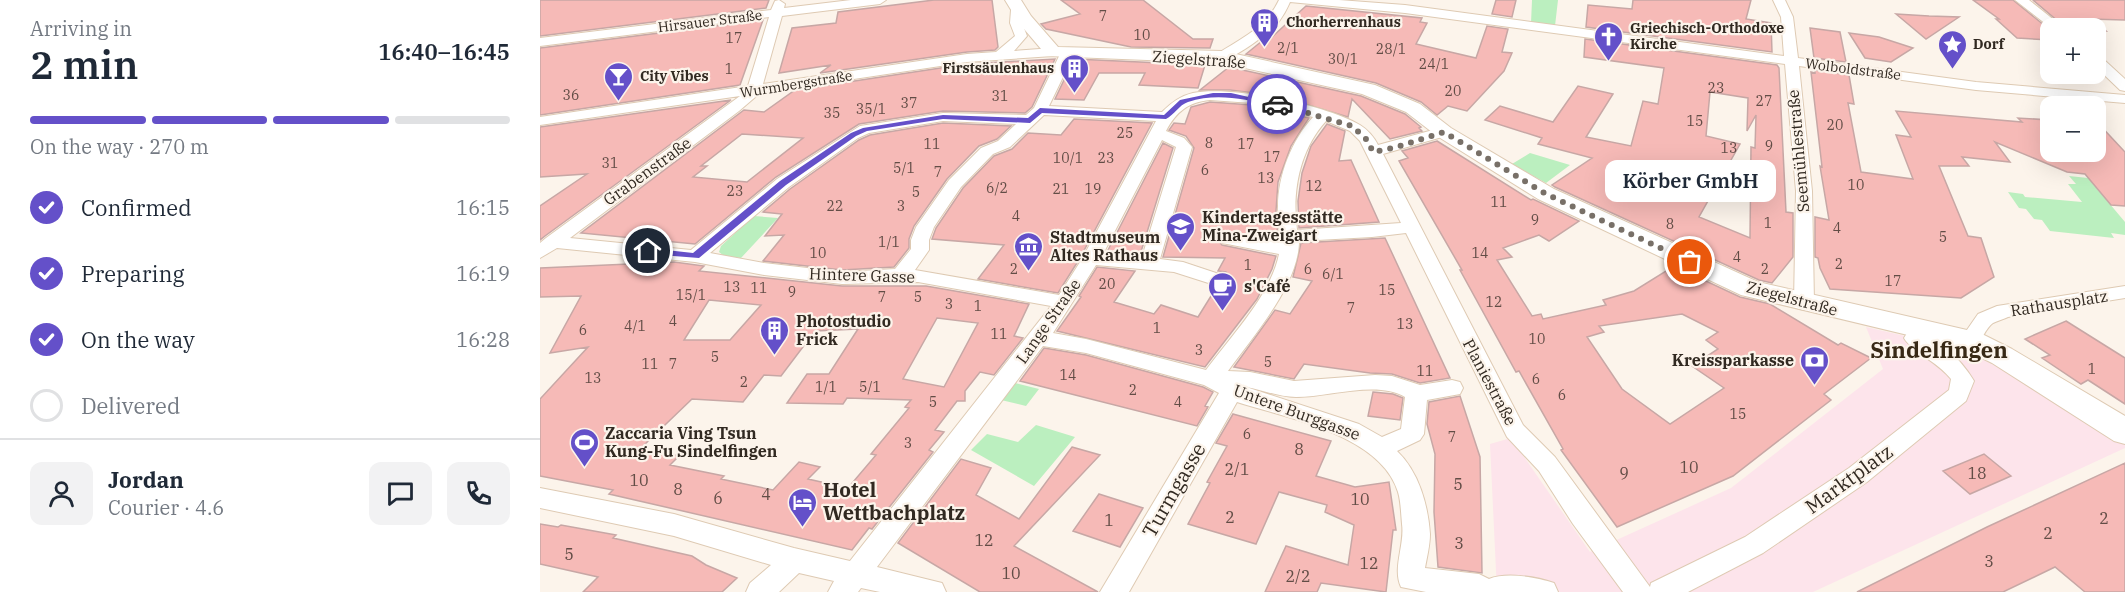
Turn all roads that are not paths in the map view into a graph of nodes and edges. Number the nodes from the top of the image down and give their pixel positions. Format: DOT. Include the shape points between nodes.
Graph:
graph roads {
  1 [pos="801,0"];
  2 [pos="880,0"];
  3 [pos="1285,0"];
  4 [pos="1295,0"];
  5 [pos="1779,0"];
  6 [pos="2021,0"];
  7 [pos="860,1"];
  8 [pos="779,5"];
  9 [pos="1015,5"];
  10 [pos="2045,18"];
  11 [pos="540,42"];
  12 [pos="1060,52"];
  13 [pos="1000,55"];
  14 [pos="1222,57"];
  15 [pos="1791,61"];
  16 [pos="2106,69"];
  17 [pos="2125,87"];
  18 [pos="754,91"];
  19 [pos="2125,99"];
  20 [pos="1035,115"];
  21 [pos="1322,116"];
  22 [pos="1166,117"];
  23 [pos="540,121"];
  24 [pos="1444,132"];
  25 [pos="1156,133"];
  26 [pos="1373,152"];
  27 [pos="1410,227"];
  28 [pos="1228,239"];
  29 [pos="1291,244"];
  30 [pos="546,247"];
  31 [pos="695,256"];
  32 [pos="1091,259"];
  33 [pos="1149,264"];
  34 [pos="901,275"];
  35 [pos="1221,281"];
  36 [pos="2125,292"];
  37 [pos="1804,303"];
  38 [pos="1052,320"];
  39 [pos="1914,338"];
  40 [pos="1970,340"];
  41 [pos="1222,384"];
  42 [pos="1452,388"];
  43 [pos="1417,394"];
  44 [pos="2125,432"];
  45 [pos="1381,448"];
  46 [pos="540,498"];
  47 [pos="794,560"];
  48 [pos="848,583"];
  49 [pos="1406,585"];
  50 [pos="760,592"];
  51 [pos="932,592"];
  52 [pos="1114,592"];
  53 [pos="1544,592"];
  54 [pos="1638,592"];
  55 [pos="1661,592"];
  1 -- 8 [label="street, Hirsauer Straße"];
  2 -- 7 [label="street, Hirsauer Straße"];
  3 -- 14 [label="street" via="1271,25"];
  4 -- 15 [label="street, Wolboldstraße" via="1416,10"];
  5 -- 15 [label="street, Seemühlestraße" via="1787,17"];
  6 -- 10 [label="street"];
  7 -- 8 [label="street, Hirsauer Straße"];
  8 -- 11 [label="street, Hirsauer Straße"];
  8 -- 18 [label="street"];
  9 -- 12 [label="main road" via="1040,38"];
  9 -- 13 [label="street" via="1021,36"];
  12 -- 13 [label="street, Wurmbergstraße"];
  12 -- 14 [label="main road, Ziegelstraße"];
  12 -- 20 [label="street"];
  13 -- 18 [label="street, Wurmbergstraße"];
  14 -- 24 [label="main road, Ziegelstraße" via="1368,89 1413,108"];
  15 -- 19 [label="street, Wolboldstraße" via="2007,90"];
  15 -- 37 [label="street, Seemühlestraße" via="1804,191"];
  16 -- 17 [label="street"];
  18 -- 23 [label="street, Wurmbergstraße"];
  18 -- 30 [label="street, Grabenstraße"];
  20 -- 22 [label="street"];
  20 -- 31 [label="street" via="943,117 858,132 783,183"];
  20 -- 34 [label="street" via="1004,144 987,151 955,183 924,227 920,250"];
  21 -- 22 [label="street, Planiestraße" via="1265,101 1213,95 1183,101"];
  21 -- 26 [label="street, Planiestraße" via="1352,126"];
  21 -- 29 [label="street" via="1311,127 1292,172 1286,204"];
  22 -- 25 [label="street, Lange Straße"];
  24 -- 26 [label="street"];
  24 -- 37 [label="main road, Ziegelstraße" via="1546,194 1602,222 1750,289"];
  25 -- 32 [label="street, Lange Straße"];
  25 -- 33 [label="street" via="1179,141 1184,147"];
  26 -- 27 [label="street, Planiestraße"];
  27 -- 29 [label="street"];
  27 -- 54 [label="street, Planiestraße" via="1515,430 1532,442"];
  28 -- 29 [label="street"];
  29 -- 41 [label="street, Turmgasse" via="1274,290"];
  30 -- 31 [label="street, Hintere Gasse"];
  31 -- 34 [label="street, Hintere Gasse" via="754,268 842,278"];
  32 -- 33 [label="street"];
  32 -- 38 [label="street, Lange Straße"];
  33 -- 35 [label="street" via="1190,269"];
  34 -- 38 [label="street, Hintere Gasse"];
  36 -- 40 [label="street, Rathausplatz" via="2004,311 1984,319"];
  37 -- 40 [label="main road, Ziegelstraße"];
  38 -- 41 [label="street, Untere Burggasse" via="1086,346"];
  38 -- 48 [label="street, Lange Straße"];
  39 -- 55 [label="street, Marktplatz" via="1950,361 1957,370 1963,381 1958,395 1858,475 1754,545"];
  40 -- 44 [label="main road, Ziegelstraße"];
  41 -- 43 [label="street, Untere Burggasse" via="1243,379 1294,389 1358,382 1411,388"];
  41 -- 45 [label="street, Untere Burggasse" via="1244,396 1351,430"];
  41 -- 52 [label="street, Turmgasse"];
  42 -- 43 [label="street, Untere Burggasse"];
  43 -- 45 [label="street, Untere Burggasse" via="1412,434"];
  45 -- 49 [label="street, Untere Burggasse" via="1397,466 1410,492 1417,536"];
  46 -- 47 [label="street" via="674,525"];
  47 -- 48 [label="street"];
  47 -- 50 [label="street"];
  48 -- 51 [label="street"];
  49 -- 53 [label="street, Untere Burggasse"];
}
